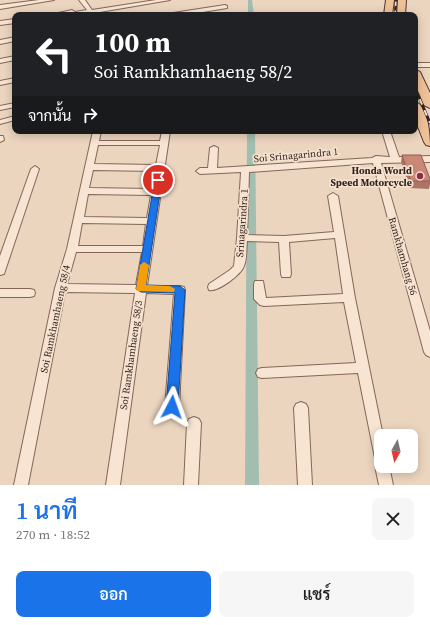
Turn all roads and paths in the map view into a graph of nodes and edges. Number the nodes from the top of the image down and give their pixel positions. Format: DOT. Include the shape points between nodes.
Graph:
graph roads {
  1 [pos="51,0"];
  2 [pos="82,0"];
  3 [pos="151,0"];
  4 [pos="166,0"];
  5 [pos="226,0"];
  6 [pos="390,0"];
  7 [pos="402,0"];
  8 [pos="140,3"];
  9 [pos="0,7"];
  10 [pos="225,7"];
  11 [pos="91,12"];
  12 [pos="192,12"];
  13 [pos="224,12"];
  14 [pos="388,12"];
  15 [pos="401,12"];
  16 [pos="12,22"];
  17 [pos="0,24"];
  18 [pos="12,40"];
  19 [pos="0,42"];
  20 [pos="12,59"];
  21 [pos="0,61"];
  22 [pos="418,65"];
  23 [pos="430,65"];
  24 [pos="418,79"];
  25 [pos="12,81"];
  26 [pos="0,83"];
  27 [pos="12,106"];
  28 [pos="430,106"];
  29 [pos="0,108"];
  30 [pos="418,112"];
  31 [pos="12,119"];
  32 [pos="0,122"];
  33 [pos="96,134"];
  34 [pos="166,134"];
  35 [pos="387,134"];
  36 [pos="430,142"];
  37 [pos="94,143"];
  38 [pos="164,143"];
  39 [pos="214,148"];
  40 [pos="376,159"];
  41 [pos="395,159"];
  42 [pos="430,159"];
  43 [pos="89,167"];
  44 [pos="160,168"];
  45 [pos="35,169"];
  46 [pos="251,170"];
  47 [pos="200,171"];
  48 [pos="212,171"];
  49 [pos="84,191"];
  50 [pos="156,192"];
  51 [pos="333,196"];
  52 [pos="78,220"];
  53 [pos="151,221"];
  54 [pos="338,235"];
  55 [pos="242,238"];
  56 [pos="284,239"];
  57 [pos="72,249"];
  58 [pos="147,249"];
  59 [pos="0,271"];
  60 [pos="286,274"];
  61 [pos="259,284"];
  62 [pos="213,287"];
  63 [pos="60,288"];
  64 [pos="141,289"];
  65 [pos="30,293"];
  66 [pos="0,294"];
  67 [pos="349,298"];
  68 [pos="430,352"];
  69 [pos="364,368"];
  70 [pos="262,373"];
  71 [pos="172,407"];
  72 [pos="301,408"];
  73 [pos="194,423"];
  74 [pos="375,429"];
  75 [pos="383,473"];
  76 [pos="21,485"];
  77 [pos="113,485"];
  78 [pos="191,485"];
  79 [pos="305,485"];
  80 [pos="386,485"];
  1 -- 9 [label="street"];
  2 -- 11 [label="street"];
  3 -- 8 [label="street"];
  4 -- 8 [label="street"];
  5 -- 10 [label="street"];
  6 -- 14 [label="main road"];
  7 -- 15 [label="main road"];
  8 -- 11 [label="street"];
  10 -- 12 [label="street"];
  10 -- 13 [label="street"];
  16 -- 17 [label="street"];
  18 -- 19 [label="street"];
  20 -- 21 [label="street"];
  22 -- 23 [label="street"];
  24 -- 28 [label="main road"];
  25 -- 26 [label="street"];
  27 -- 29 [label="street"];
  30 -- 36 [label="main road"];
  31 -- 32 [label="street"];
  33 -- 37 [label="street, Soi Ramkhamhaeng 58/4"];
  34 -- 38 [label="street, Soi Ramkhamhaeng 58/3"];
  35 -- 41 [label="street"];
  37 -- 38 [label="street"];
  37 -- 43 [label="street, Soi Ramkhamhaeng 58/4"];
  38 -- 44 [label="street, Soi Ramkhamhaeng 58/3"];
  39 -- 48 [label="street"];
  40 -- 41 [label="street, Soi Srinagarindra 1"];
  40 -- 46 [label="street, Soi Srinagarindra 1"];
  40 -- 68 [label="street, Ramkhamhang 56"];
  41 -- 42 [label="street, Soi Srinagarindra 1"];
  43 -- 44 [label="street"];
  43 -- 49 [label="street, Soi Ramkhamhaeng 58/4"];
  44 -- 50 [label="street, Soi Ramkhamhaeng 58/3"];
  45 -- 59 [label="street"];
  46 -- 48 [label="street, Soi Srinagarindra 1"];
  46 -- 55 [label="street, Srinagarindra 1"];
  47 -- 48 [label="street, Soi Srinagarindra 1"];
  49 -- 50 [label="street"];
  49 -- 52 [label="street, Soi Ramkhamhaeng 58/4"];
  50 -- 53 [label="street, Soi Ramkhamhaeng 58/3"];
  51 -- 54 [label="street"];
  52 -- 53 [label="street"];
  52 -- 57 [label="street, Soi Ramkhamhaeng 58/4"];
  53 -- 58 [label="street, Soi Ramkhamhaeng 58/3"];
  54 -- 56 [label="street"];
  54 -- 67 [label="street"];
  55 -- 56 [label="street"];
  55 -- 62 [label="street, Srinagarindra 1" via="237,270"];
  56 -- 60 [label="street"];
  57 -- 58 [label="street"];
  57 -- 63 [label="street, Soi Ramkhamhaeng 58/4"];
  58 -- 64 [label="street, Soi Ramkhamhaeng 58/3"];
  61 -- 67 [label="street" via="260,299 264,302"];
  63 -- 64 [label="street"];
  63 -- 76 [label="street, Soi Ramkhamhaeng 58/4"];
  64 -- 71 [label="street" via="180,290"];
  64 -- 77 [label="street, Soi Ramkhamhaeng 58/3"];
  65 -- 66 [label="street"];
  67 -- 69 [label="street"];
  69 -- 70 [label="street"];
  69 -- 74 [label="street"];
  72 -- 79 [label="street"];
  73 -- 78 [label="street"];
  75 -- 80 [label="street"];
}
